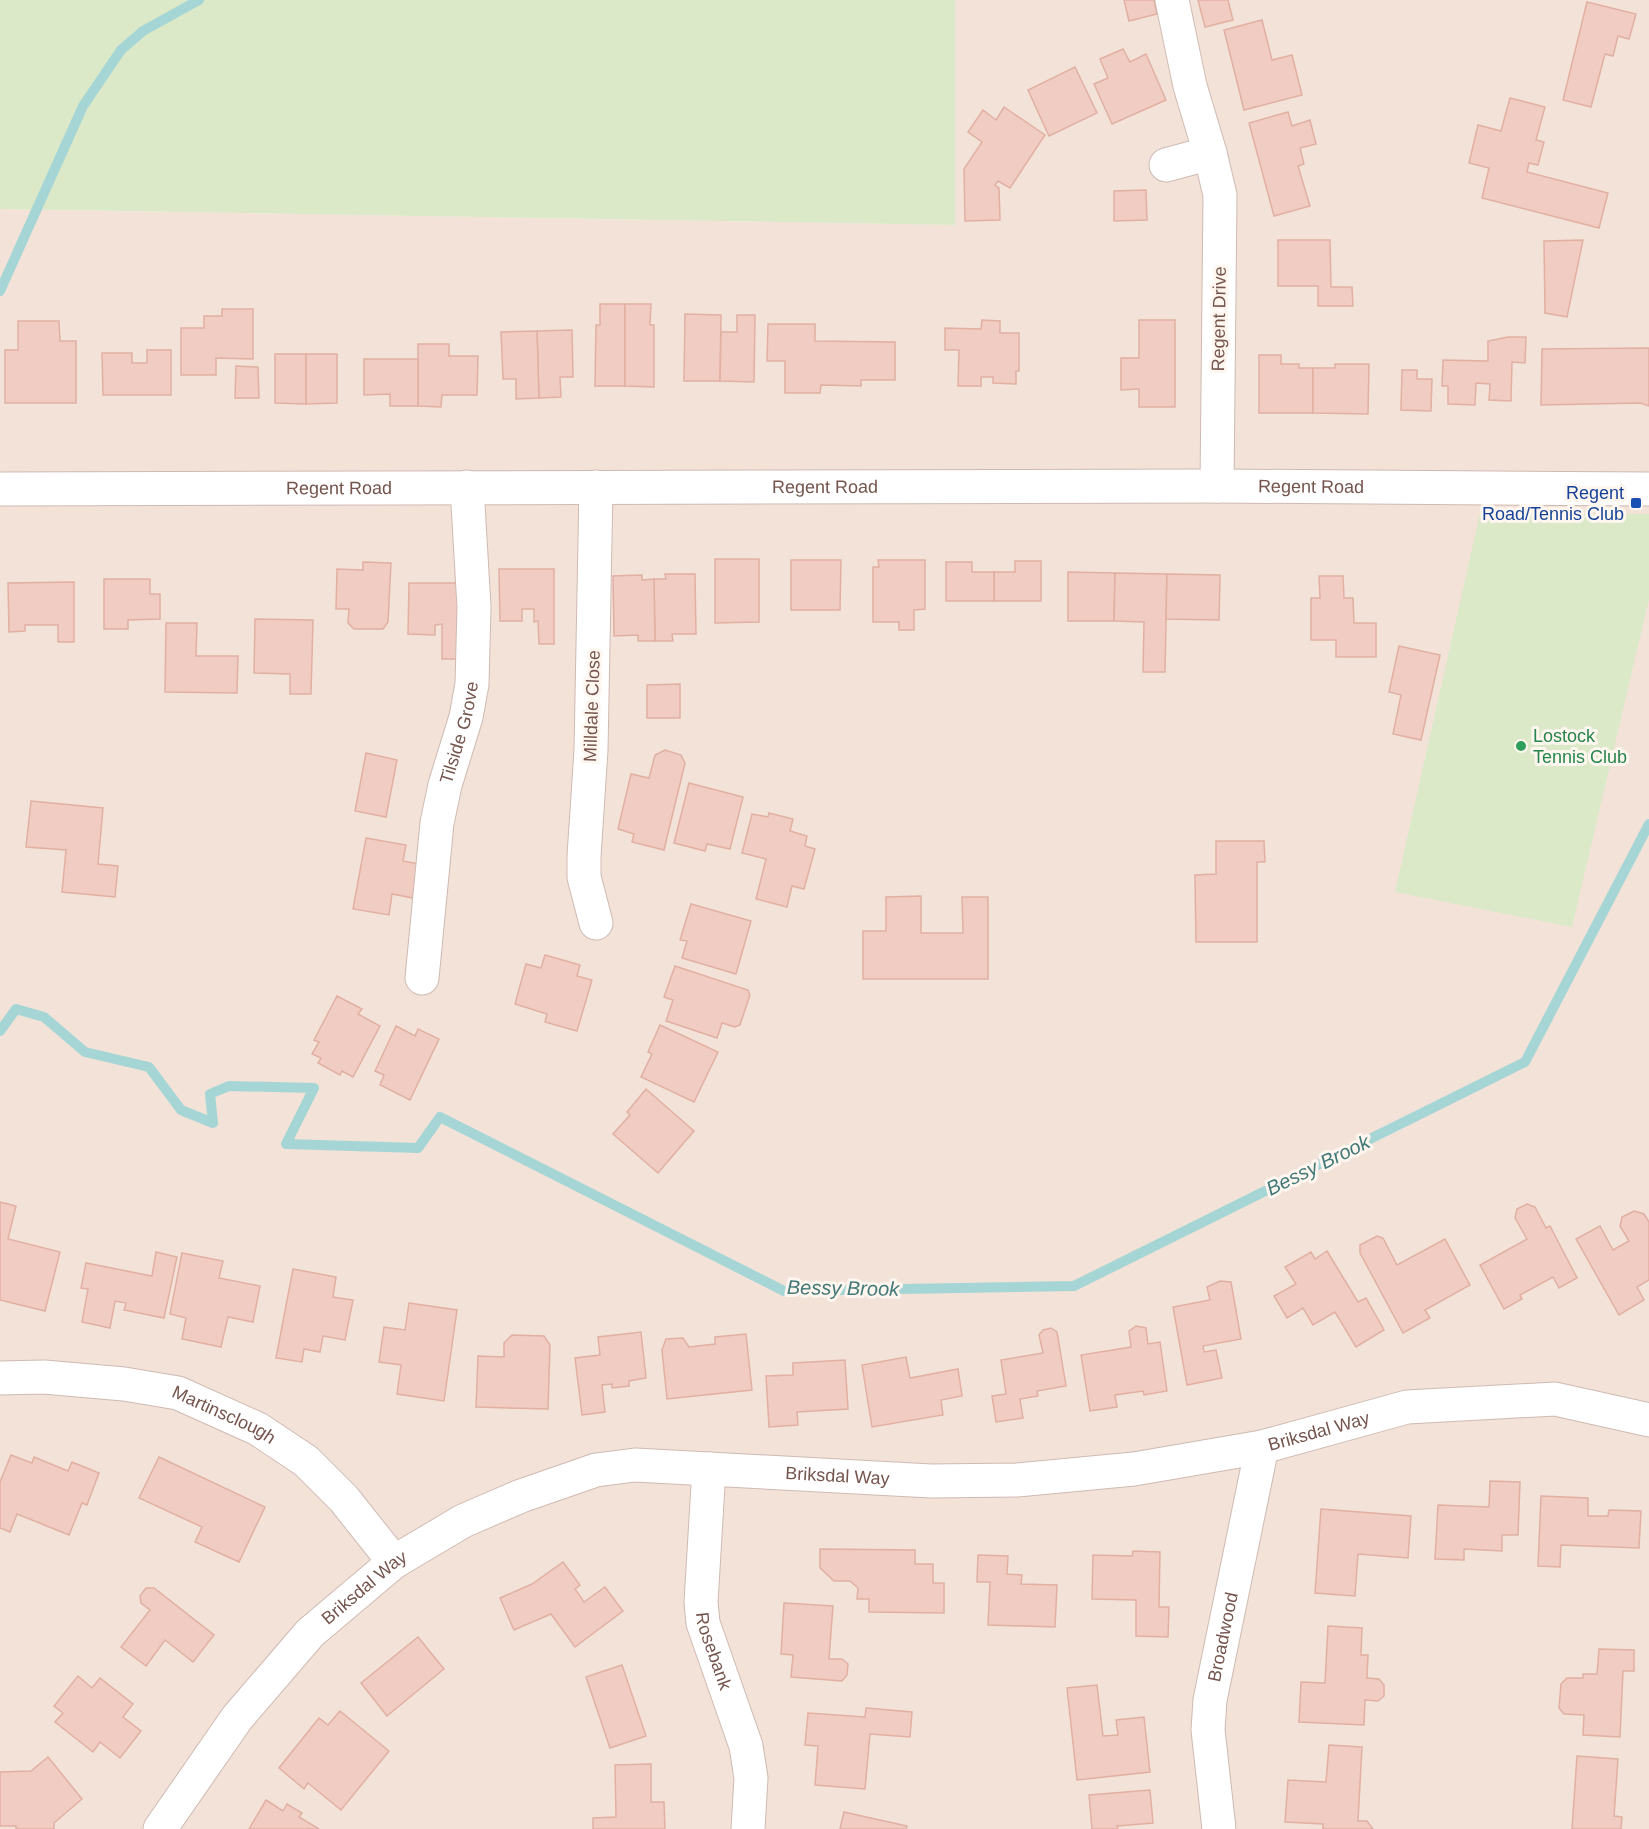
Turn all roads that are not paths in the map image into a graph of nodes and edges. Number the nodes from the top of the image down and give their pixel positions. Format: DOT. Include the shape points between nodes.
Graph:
graph roads {
  1 [pos="1172,0"];
  2 [pos="1210,153"];
  3 [pos="1166,165"];
  4 [pos="1217,486"];
  5 [pos="467,487"];
  6 [pos="596,487"];
  7 [pos="0,489"];
  8 [pos="1649,489"];
  9 [pos="596,923"];
  10 [pos="422,978"];
  11 [pos="0,1378"];
  12 [pos="1649,1419"];
  13 [pos="1262,1447"];
  14 [pos="709,1469"];
  15 [pos="394,1562"];
  16 [pos="160,1829"];
  17 [pos="748,1829"];
  18 [pos="1219,1829"];
  1 -- 2 [label="street, Regent Drive" via="1190,86"];
  2 -- 3 [label="street"];
  2 -- 4 [label="street, Regent Drive" via="1220,195 1221,220"];
  4 -- 6 [label="street, Regent Road"];
  4 -- 8 [label="street, Regent Road"];
  5 -- 6 [label="street, Regent Road"];
  5 -- 7 [label="street, Regent Road"];
  5 -- 10 [label="street, Tilside Grove" via="474,608 472,684 437,823"];
  6 -- 9 [label="street, Milldale Close" via="591,750 584,856 584,877"];
  11 -- 15 [label="street, Martinsclough" via="44,1377 124,1384 178,1394 258,1429 306,1461 344,1499"];
  12 -- 13 [label="street, Briksdal Way" via="1556,1399 1407,1407"];
  13 -- 14 [label="street, Briksdal Way" via="1134,1469 1017,1480 931,1481"];
  13 -- 18 [label="street, Broadwood" via="1210,1700 1208,1730"];
  14 -- 15 [label="street, Briksdal Way" via="635,1465 596,1470 463,1521"];
  14 -- 17 [label="street, Rosebank" via="703,1623 746,1746 751,1778"];
  15 -- 16 [label="street, Briksdal Way" via="302,1642 237,1718"];
}
